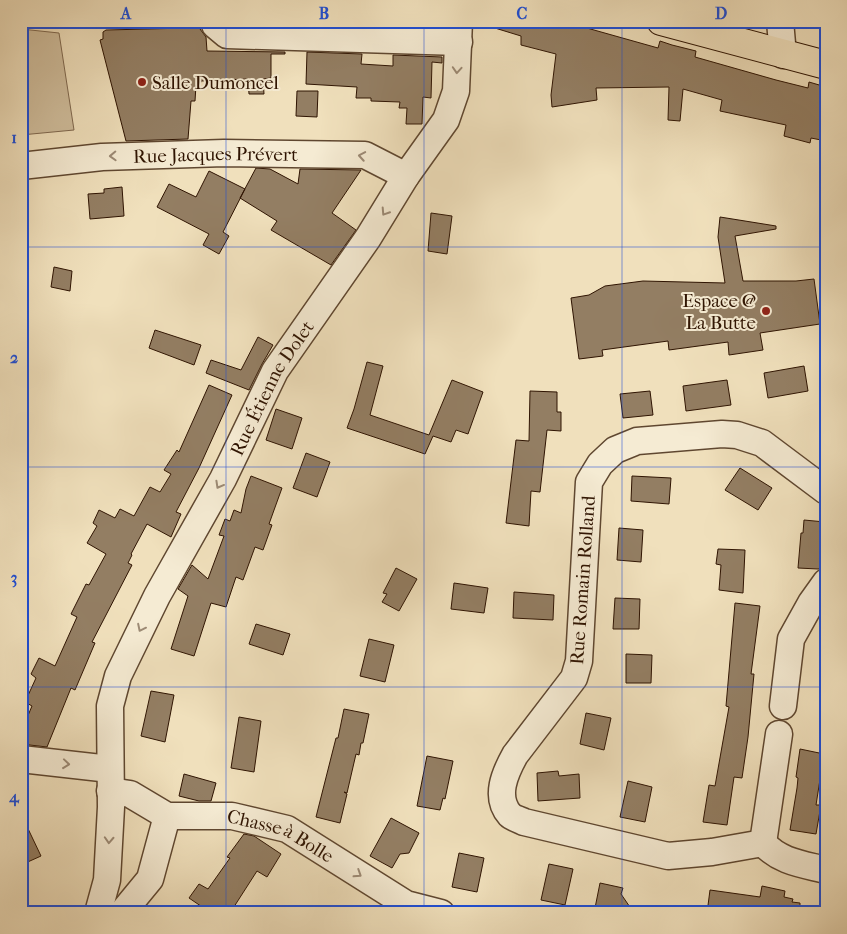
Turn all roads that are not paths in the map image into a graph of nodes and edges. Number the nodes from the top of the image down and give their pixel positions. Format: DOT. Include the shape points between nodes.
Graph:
graph roads {
  1 [pos="214,21"];
  2 [pos="661,21"];
  3 [pos="780,21"];
  4 [pos="459,32"];
  5 [pos="783,55"];
  6 [pos="826,65"];
  7 [pos="21,166"];
  8 [pos="406,176"];
  9 [pos="826,491"];
  10 [pos="826,582"];
  11 [pos="783,706"];
  12 [pos="779,734"];
  13 [pos="21,759"];
  14 [pos="110,780"];
  15 [pos="167,816"];
  16 [pos="763,844"];
  17 [pos="826,870"];
  18 [pos="98,913"];
  19 [pos="122,913"];
  20 [pos="440,913"];
  1 -- 4 [label="street" via="227,35"];
  2 -- 5 [label="main road"];
  3 -- 5 [label="street"];
  4 -- 8 [label="street, Rue Étienne Dolet, one-way" via="456,91 446,120"];
  5 -- 6 [label="main road"];
  8 -- 7 [label="street, Rue Jacques Prévert, one-way" via="366,155 224,153 112,156"];
  8 -- 14 [label="street, Rue Étienne Dolet, one-way" via="368,238 275,372 223,479 157,596 118,676 110,706"];
  9 -- 16 [label="street, Rue Romain Rolland" via="762,444 737,435 637,441 615,450 600,464 589,482 579,661 574,678 515,755 503,783 503,803 511,816 600,841 668,856"];
  10 -- 11 [label="street" via="791,639"];
  12 -- 16 [label="street"];
  13 -- 14 [label="street, one-way"];
  14 -- 15 [label="street"];
  14 -- 18 [label="street, Rue Étienne Dolet, one-way" via="107,880"];
  15 -- 19 [label="street" via="150,879"];
  15 -- 20 [label="street, Chasse à Bolle, one-way" via="232,816 288,829 406,904"];
  16 -- 17 [label="street" via="787,861"];
}
